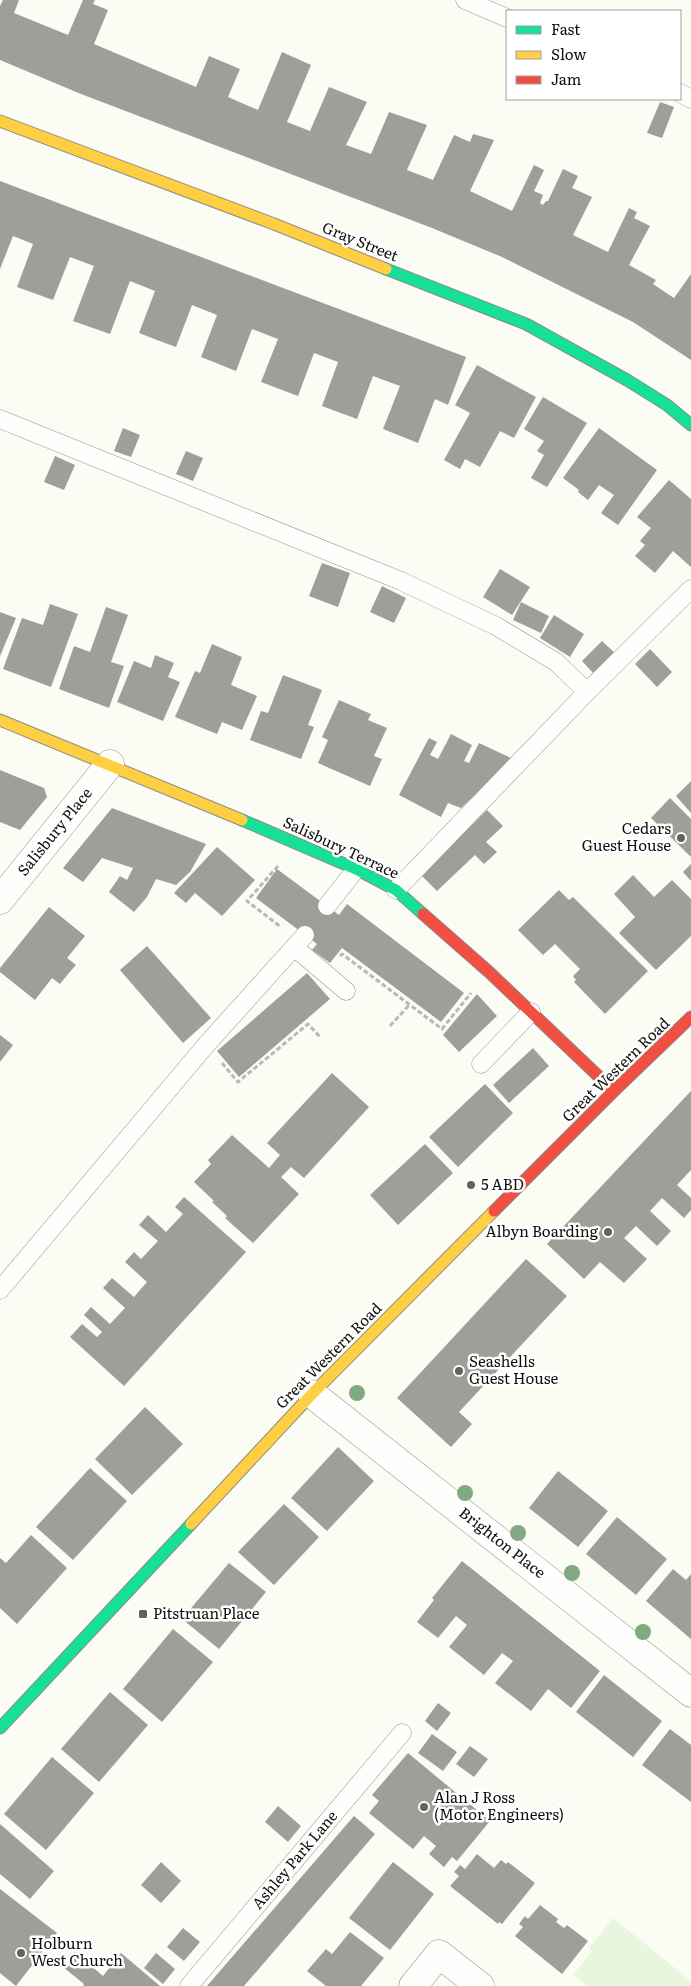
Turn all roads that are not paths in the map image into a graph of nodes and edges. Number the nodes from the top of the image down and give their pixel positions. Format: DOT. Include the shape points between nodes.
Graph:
graph roads {
  1 [pos="465,0"];
  2 [pos="506,18"];
  3 [pos="0,120"];
  4 [pos="0,419"];
  5 [pos="691,425"];
  6 [pos="691,590"];
  7 [pos="587,692"];
  8 [pos="0,720"];
  9 [pos="110,764"];
  10 [pos="356,869"];
  11 [pos="396,890"];
  12 [pos="0,900"];
  13 [pos="327,906"];
  14 [pos="346,991"];
  15 [pos="531,1012"];
  16 [pos="691,1017"];
  17 [pos="481,1064"];
  18 [pos="614,1091"];
  19 [pos="0,1290"];
  20 [pos="312,1394"];
  21 [pos="691,1693"];
  22 [pos="0,1728"];
  23 [pos="402,1733"];
  24 [pos="189,1986"];
  25 [pos="413,1986"];
  26 [pos="480,1986"];
  1 -- 2 [label="lane"];
  3 -- 5 [label="street, Gray Street" via="526,324 628,380"];
  4 -- 7 [label="lane" via="401,581 504,630 556,662"];
  6 -- 7 [label="lane"];
  7 -- 11 [label="lane"];
  8 -- 9 [label="street, Salisbury Terrace"];
  9 -- 10 [label="street, Salisbury Terrace"];
  9 -- 12 [label="street, Salisbury Place"];
  10 -- 11 [label="street, Salisbury Terrace"];
  10 -- 13 [label="lane"];
  11 -- 15 [label="street, Salisbury Terrace"];
  14 -- 19 [label="lane" via="299,941 206,1045"];
  15 -- 17 [label="lane"];
  15 -- 18 [label="street, Salisbury Terrace"];
  16 -- 18 [label="street, Great Western Road"];
  18 -- 20 [label="street, Great Western Road"];
  20 -- 21 [label="street, Brighton Place"];
  20 -- 22 [label="street, Great Western Road"];
  23 -- 24 [label="lane, Ashley Park Lane"];
  25 -- 26 [label="street" via="439,1954"];
}
